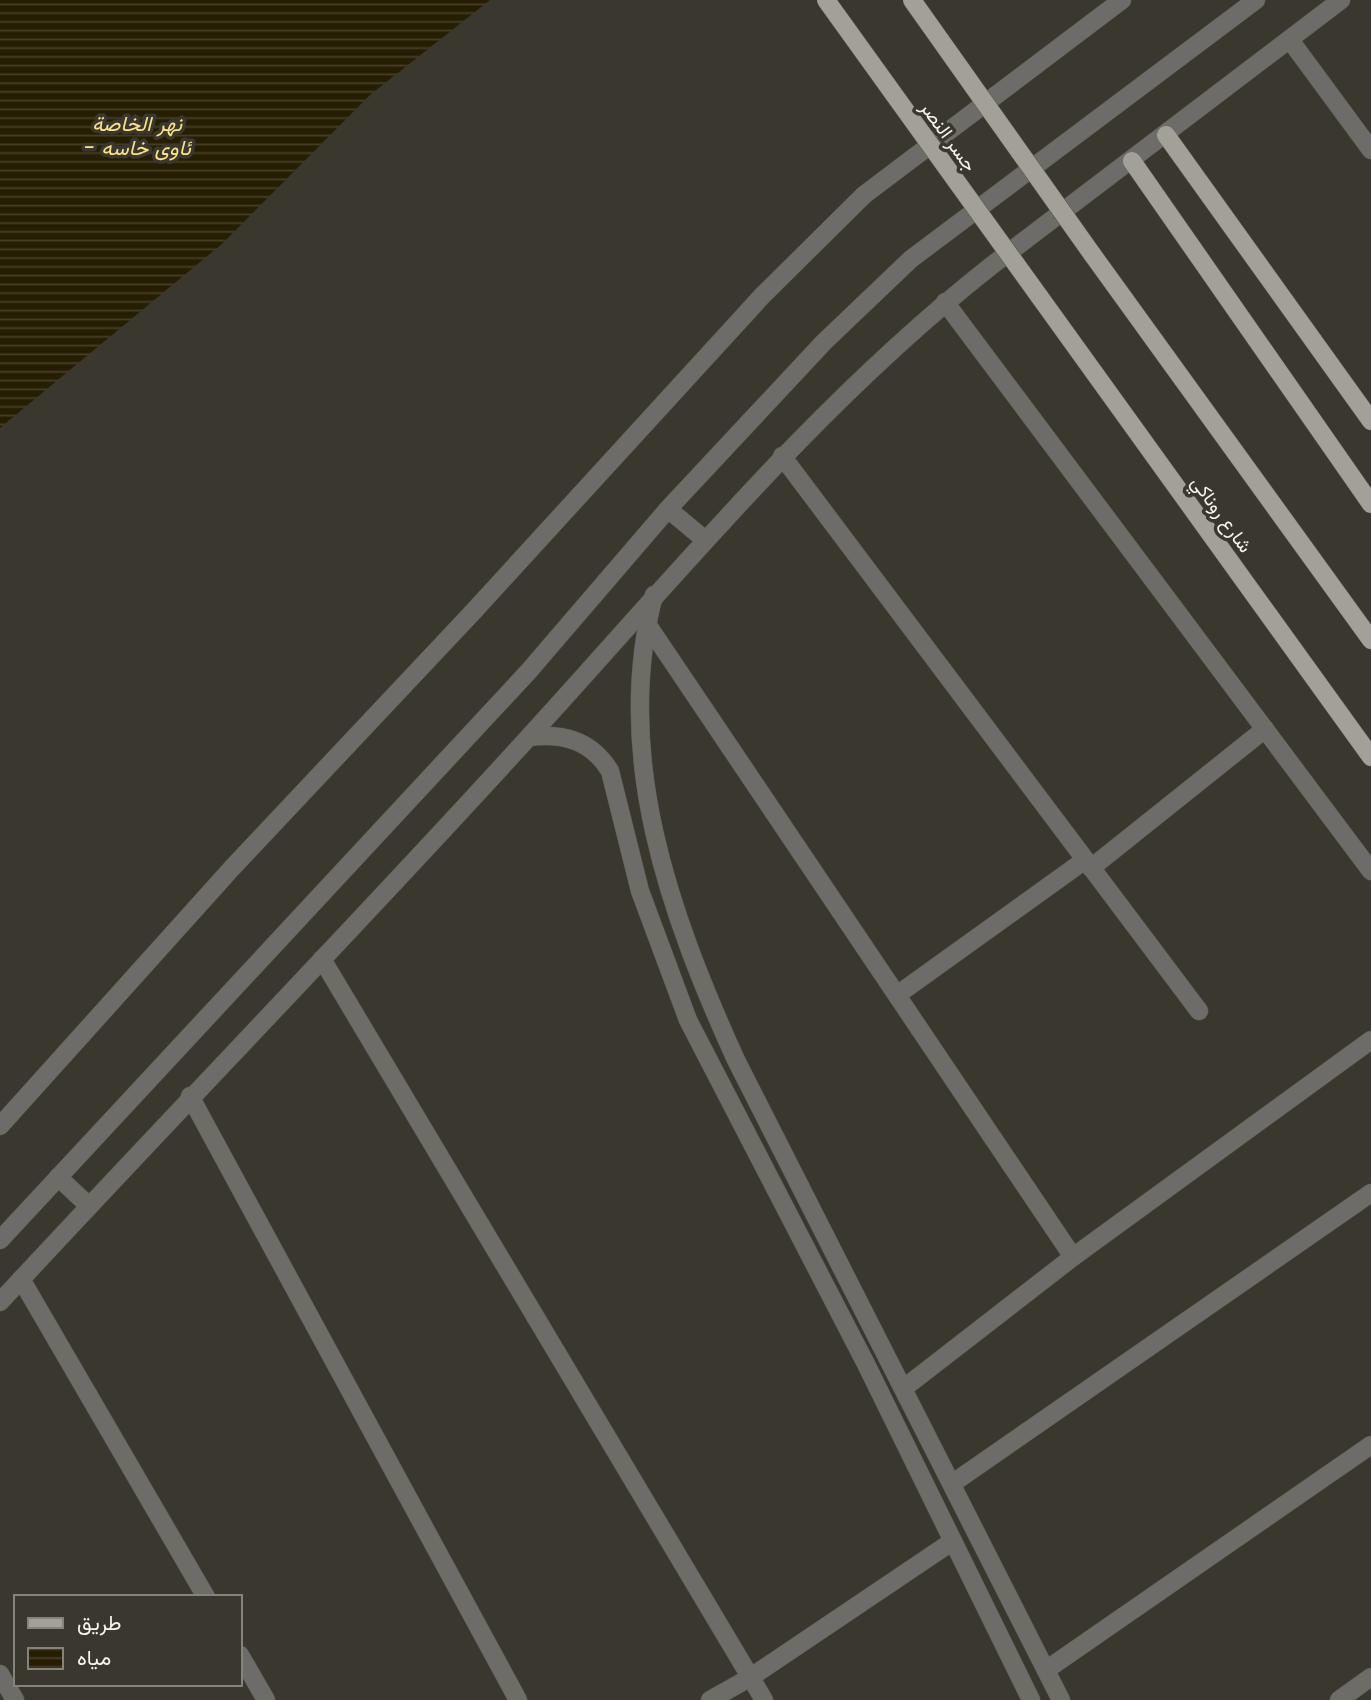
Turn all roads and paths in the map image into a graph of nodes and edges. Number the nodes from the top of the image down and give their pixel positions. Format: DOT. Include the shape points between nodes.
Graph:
graph roads {
  1 [pos="826,0"];
  2 [pos="912,0"];
  3 [pos="1122,0"];
  4 [pos="1256,0"];
  5 [pos="1341,0"];
  6 [pos="1290,40"];
  7 [pos="1166,135"];
  8 [pos="1371,150"];
  9 [pos="1132,161"];
  10 [pos="1039,296"];
  11 [pos="945,302"];
  12 [pos="1371,421"];
  13 [pos="782,456"];
  14 [pos="1371,504"];
  15 [pos="668,509"];
  16 [pos="704,539"];
  17 [pos="654,594"];
  18 [pos="647,624"];
  19 [pos="1371,640"];
  20 [pos="1265,730"];
  21 [pos="528,737"];
  22 [pos="1371,757"];
  23 [pos="649,801"];
  24 [pos="619,805"];
  25 [pos="1088,864"];
  26 [pos="1371,871"];
  27 [pos="322,958"];
  28 [pos="897,995"];
  29 [pos="1199,1011"];
  30 [pos="1371,1040"];
  31 [pos="190,1096"];
  32 [pos="0,1126"];
  33 [pos="58,1177"];
  34 [pos="1371,1193"];
  35 [pos="89,1206"];
  36 [pos="0,1240"];
  37 [pos="1073,1257"];
  38 [pos="21,1279"];
  39 [pos="0,1302"];
  40 [pos="904,1388"];
  41 [pos="1371,1445"];
  42 [pos="953,1483"];
  43 [pos="953,1542"];
  44 [pos="205,1595"];
  45 [pos="242,1658"];
  46 [pos="1046,1670"];
  47 [pos="0,1674"];
  48 [pos="751,1677"];
  49 [pos="1371,1677"];
  50 [pos="15,1700"];
  51 [pos="266,1700"];
  52 [pos="518,1700"];
  53 [pos="710,1700"];
  54 [pos="764,1700"];
  55 [pos="1031,1700"];
  56 [pos="1061,1700"];
  57 [pos="1339,1700"];
  1 -- 10 [label="main road, جسر النصر, bridge"];
  2 -- 19 [label="main road, bridge"];
  3 -- 32 [label="street" via="864,195 762,296 232,868"];
  4 -- 15 [label="street" via="911,259 815,351"];
  5 -- 6 [label="street"];
  6 -- 7 [label="street"];
  6 -- 8 [label="street"];
  7 -- 9 [label="street"];
  7 -- 12 [label="main road"];
  9 -- 11 [label="street"];
  9 -- 14 [label="main road"];
  10 -- 22 [label="main road, شارع روناكي"];
  11 -- 13 [label="street"];
  11 -- 20 [label="street"];
  13 -- 16 [label="street"];
  13 -- 25 [label="street"];
  15 -- 16 [label="street"];
  15 -- 33 [label="street" via="519,682"];
  16 -- 17 [label="street"];
  17 -- 18 [label="street"];
  17 -- 21 [label="street"];
  18 -- 23 [label="street" via="638,681 641,760"];
  18 -- 28 [label="street"];
  20 -- 25 [label="street"];
  20 -- 26 [label="street"];
  21 -- 24 [label="street" via="567,737 593,749 610,771"];
  21 -- 27 [label="street"];
  23 -- 24 [label="street"];
  23 -- 40 [label="street" via="670,898 711,1005"];
  24 -- 43 [label="street" via="640,891 688,1020"];
  25 -- 28 [label="street"];
  25 -- 29 [label="street"];
  27 -- 31 [label="street"];
  27 -- 48 [label="street"];
  28 -- 37 [label="street"];
  30 -- 37 [label="street"];
  31 -- 35 [label="street"];
  31 -- 52 [label="street"];
  33 -- 35 [label="street"];
  33 -- 36 [label="street"];
  34 -- 42 [label="street"];
  35 -- 38 [label="street"];
  37 -- 40 [label="street"];
  38 -- 39 [label="street"];
  38 -- 44 [label="street"];
  40 -- 42 [label="street"];
  41 -- 46 [label="street"];
  42 -- 46 [label="street"];
  43 -- 48 [label="street"];
  43 -- 55 [label="street"];
  45 -- 51 [label="street"];
  46 -- 56 [label="street"];
  47 -- 50 [label="street"];
  48 -- 53 [label="street"];
  48 -- 54 [label="street"];
  49 -- 57 [label="street"];
}
